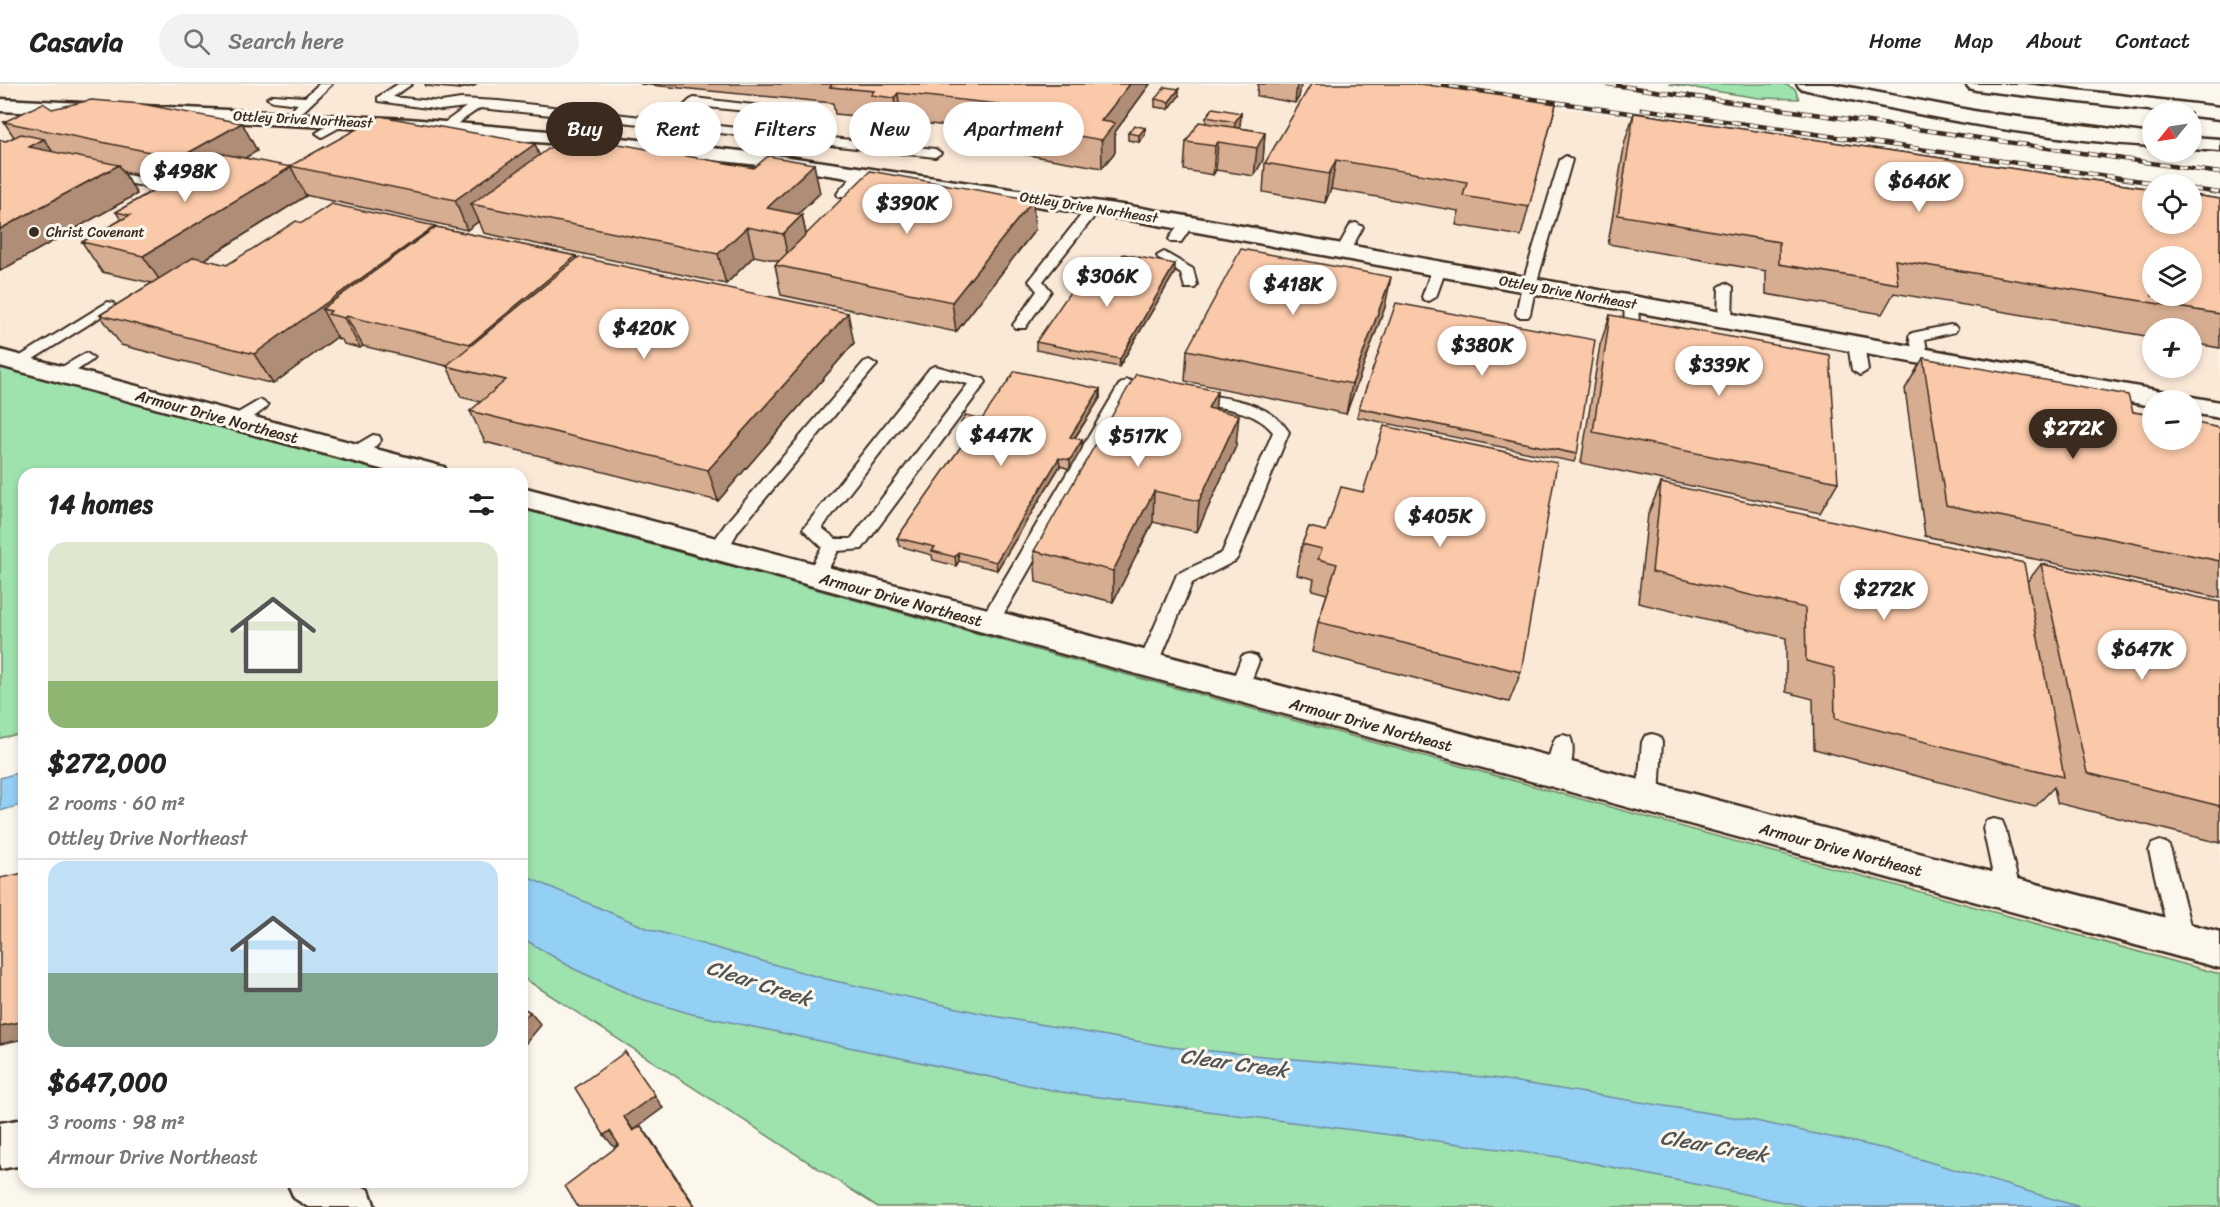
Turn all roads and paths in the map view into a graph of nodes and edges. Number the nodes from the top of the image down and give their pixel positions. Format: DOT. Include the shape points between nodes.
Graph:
graph roads {
  1 [pos="326,84"];
  2 [pos="406,84"];
  3 [pos="1807,84"];
  4 [pos="1976,84"];
  5 [pos="273,98"];
  6 [pos="307,101"];
  7 [pos="477,104"];
  8 [pos="0,105"];
  9 [pos="546,111"];
  10 [pos="2220,113"];
  11 [pos="289,118"];
  12 [pos="342,121"];
  13 [pos="390,124"];
  14 [pos="445,128"];
  15 [pos="322,133"];
  16 [pos="546,137"];
  17 [pos="369,138"];
  18 [pos="2142,139"];
  19 [pos="837,142"];
  20 [pos="623,144"];
  21 [pos="2202,144"];
  22 [pos="2220,145"];
  23 [pos="935,153"];
  24 [pos="752,158"];
  25 [pos="1566,160"];
  26 [pos="88,171"];
  27 [pos="862,173"];
  28 [pos="844,194"];
  29 [pos="168,203"];
  30 [pos="1094,208"];
  31 [pos="1356,227"];
  32 [pos="1343,251"];
  33 [pos="1164,256"];
  34 [pos="1439,269"];
  35 [pos="1190,285"];
  36 [pos="1529,285"];
  37 [pos="1726,287"];
  38 [pos="1428,297"];
  39 [pos="1631,303"];
  40 [pos="108,306"];
  41 [pos="1523,314"];
  42 [pos="1725,321"];
  43 [pos="1020,325"];
  44 [pos="1950,329"];
  45 [pos="1666,342"];
  46 [pos="1856,344"];
  47 [pos="1920,356"];
  48 [pos="86,358"];
  49 [pos="9,360"];
  50 [pos="869,365"];
  51 [pos="1860,370"];
  52 [pos="60,374"];
  53 [pos="2142,396"];
  54 [pos="261,405"];
  55 [pos="2202,407"];
  56 [pos="2220,410"];
  57 [pos="237,421"];
  58 [pos="419,468"];
  59 [pos="528,499"];
  60 [pos="832,545"];
  61 [pos="717,549"];
  62 [pos="815,576"];
  63 [pos="989,622"];
  64 [pos="1148,665"];
  65 [pos="1652,742"];
  66 [pos="1648,798"];
  67 [pos="1994,828"];
  68 [pos="2160,851"];
  69 [pos="2009,894"];
  70 [pos="2182,940"];
  71 [pos="2220,950"];
  72 [pos="18,1143"];
  73 [pos="0,1146"];
  74 [pos="320,1188"];
  75 [pos="352,1207"];
  1 -- 6 [label="lane"];
  2 -- 7 [label="lane" via="382,99 441,106"];
  3 -- 18 [label="main road" via="1997,121"];
  4 -- 10 [label="main road"];
  5 -- 6 [label="lane"];
  6 -- 11 [label="lane"];
  7 -- 9 [label="lane"];
  7 -- 14 [label="lane"];
  8 -- 11 [label="main road, Ottley Drive Northeast"];
  11 -- 12 [label="main road, Ottley Drive Northeast"];
  12 -- 13 [label="main road, Ottley Drive Northeast"];
  12 -- 15 [label="lane"];
  13 -- 14 [label="main road, Ottley Drive Northeast"];
  13 -- 17 [label="lane"];
  14 -- 16 [label="main road, Ottley Drive Northeast"];
  19 -- 23 [label="lane"];
  20 -- 24 [label="main road, Ottley Drive Northeast"];
  21 -- 22 [label="main road"];
  24 -- 27 [label="main road, Ottley Drive Northeast"];
  25 -- 36 [label="lane"];
  26 -- 29 [label="lane" via="188,192"];
  27 -- 28 [label="lane"];
  27 -- 30 [label="main road, Ottley Drive Northeast"];
  30 -- 32 [label="main road, Ottley Drive Northeast" via="1127,208 1181,231"];
  30 -- 43 [label="lane" via="1036,281 1044,291"];
  31 -- 32 [label="lane"];
  32 -- 34 [label="main road, Ottley Drive Northeast"];
  33 -- 35 [label="lane" via="1188,272"];
  34 -- 36 [label="main road, Ottley Drive Northeast"];
  34 -- 38 [label="lane"];
  36 -- 39 [label="main road, Ottley Drive Northeast"];
  36 -- 41 [label="lane"];
  37 -- 42 [label="lane"];
  39 -- 42 [label="main road, Ottley Drive Northeast"];
  39 -- 45 [label="lane" via="1632,325"];
  40 -- 49 [label="lane"];
  42 -- 46 [label="main road, Ottley Drive Northeast" via="1775,339"];
  44 -- 47 [label="lane" via="1917,336"];
  46 -- 47 [label="main road, Ottley Drive Northeast"];
  46 -- 51 [label="lane"];
  47 -- 53 [label="main road, Ottley Drive Northeast"];
  48 -- 52 [label="lane"];
  49 -- 52 [label="main road, Armour Drive Northeast"];
  50 -- 61 [label="lane"];
  52 -- 57 [label="main road, Armour Drive Northeast"];
  54 -- 57 [label="lane"];
  55 -- 56 [label="main road"];
  57 -- 58 [label="main road, Armour Drive Northeast" via="364,446"];
  59 -- 61 [label="main road, Armour Drive Northeast"];
  60 -- 60 [label="lane" via="856,545 978,382 935,371 812,529"];
  60 -- 62 [label="lane"];
  61 -- 62 [label="main road, Armour Drive Northeast"];
  62 -- 63 [label="main road, Armour Drive Northeast"];
  63 -- 64 [label="main road, Armour Drive Northeast"];
  63 -- 64 [label="lane" via="1127,385 1255,410 1281,432 1229,557 1184,579"];
  64 -- 66 [label="main road, Armour Drive Northeast" via="1244,675 1560,759"];
  65 -- 66 [label="lane"];
  66 -- 69 [label="main road, Armour Drive Northeast"];
  67 -- 69 [label="lane"];
  68 -- 70 [label="lane"];
  69 -- 70 [label="main road, Armour Drive Northeast"];
  70 -- 71 [label="main road, Armour Drive Northeast"];
  72 -- 73 [label="main road"];
  74 -- 75 [label="main road"];
}
